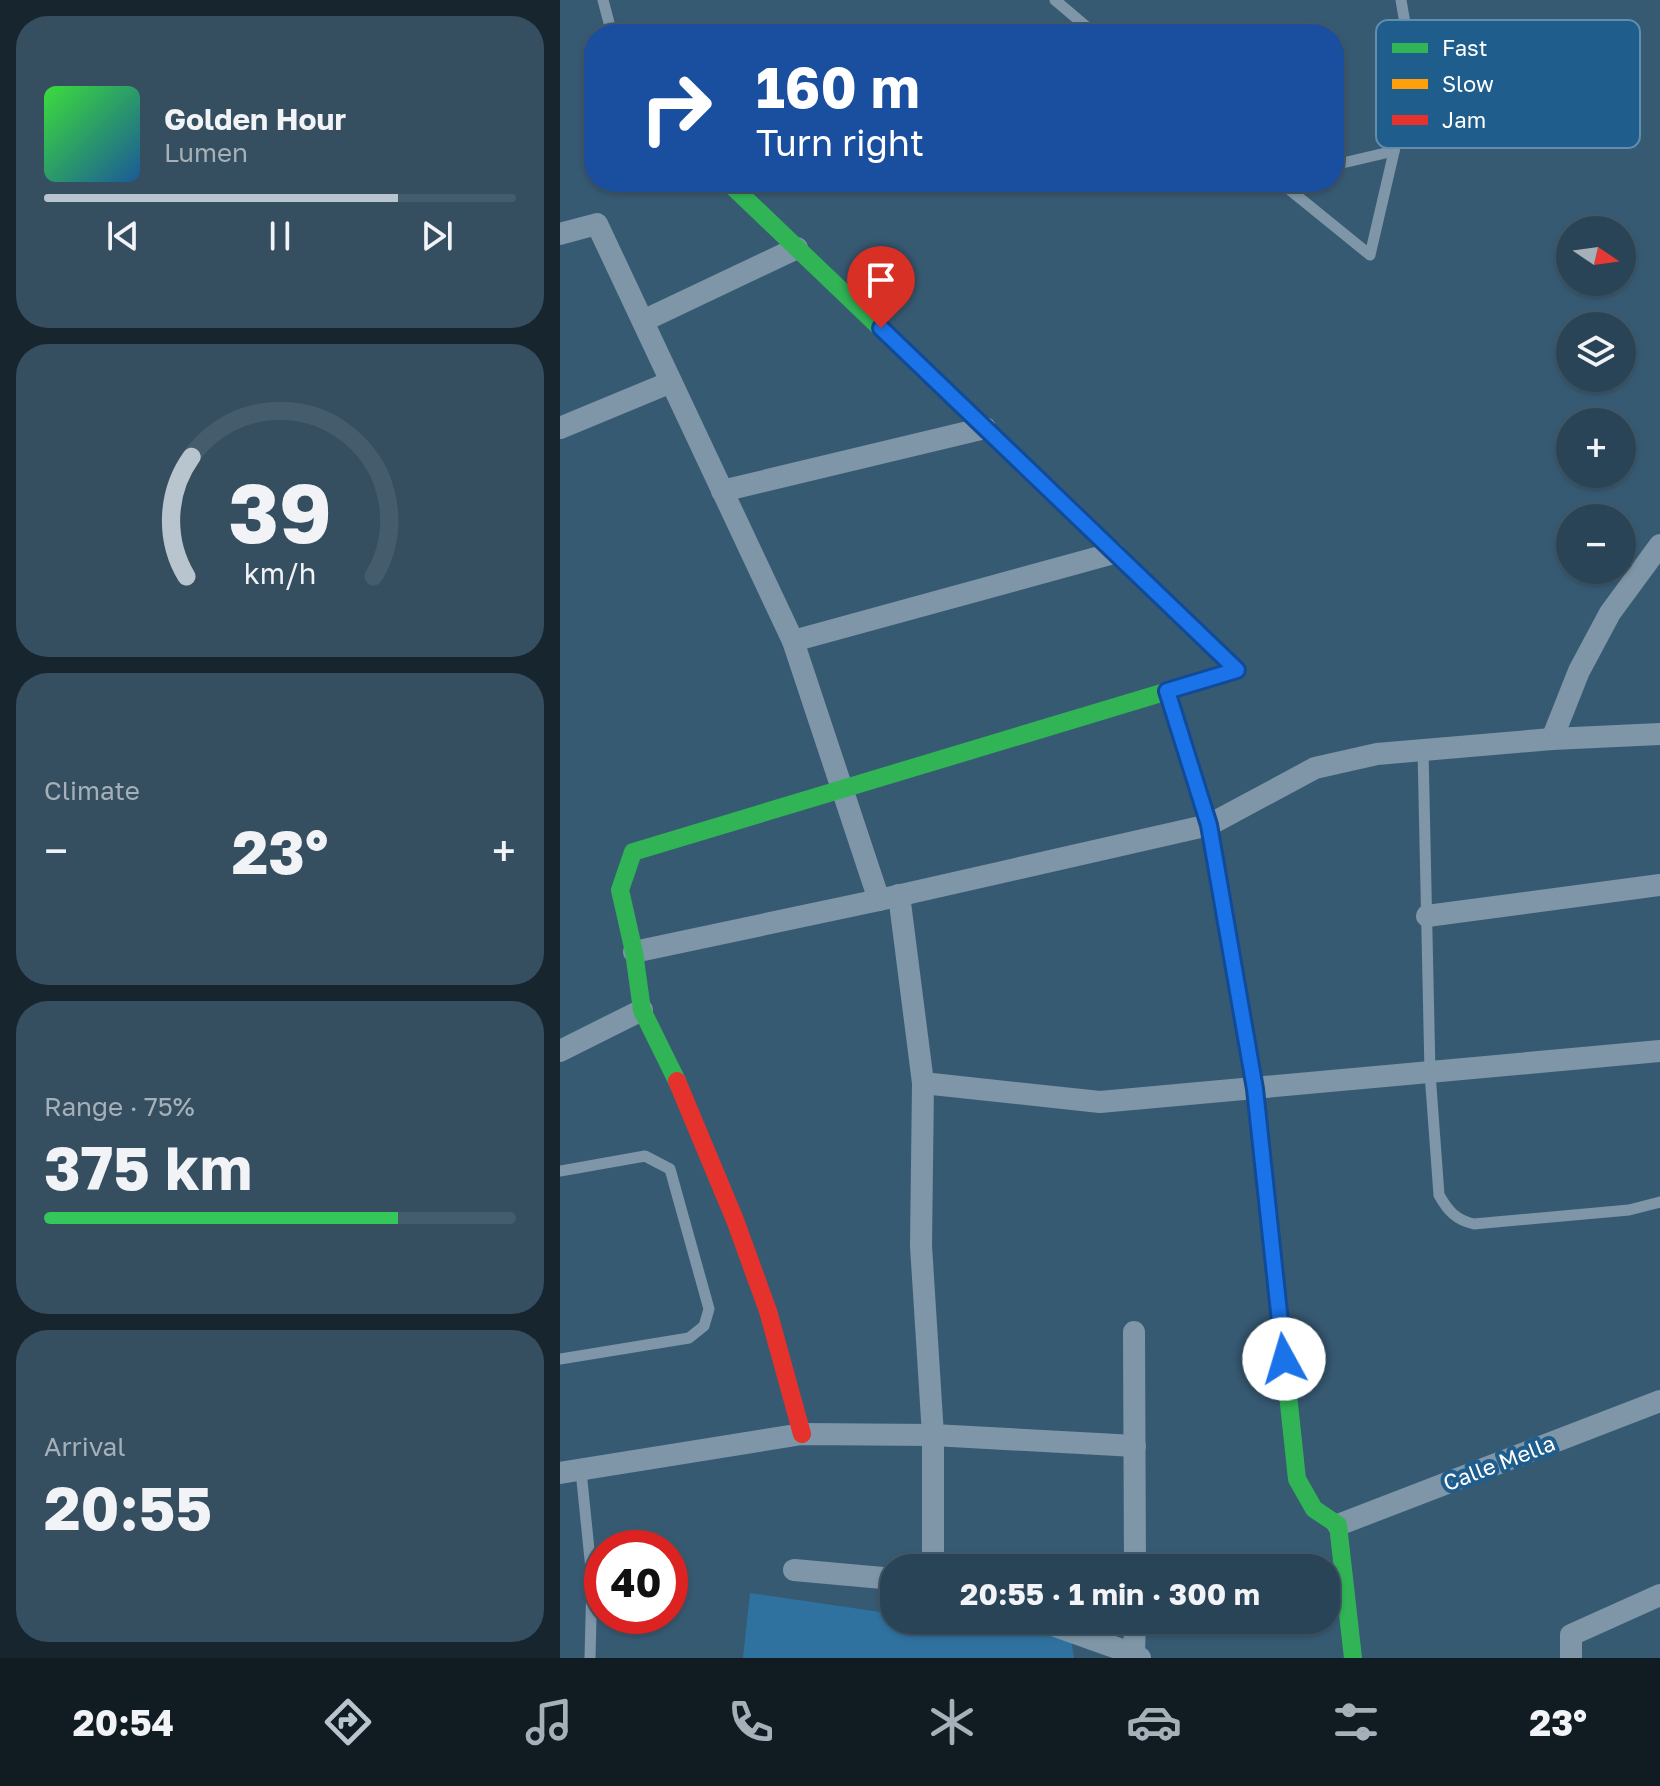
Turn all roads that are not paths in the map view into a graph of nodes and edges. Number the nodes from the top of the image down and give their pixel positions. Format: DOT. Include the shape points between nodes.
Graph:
graph roads {
  1 [pos="603,0"];
  2 [pos="1055,0"];
  3 [pos="1401,0"];
  4 [pos="1404,20"];
  5 [pos="609,24"];
  6 [pos="1083,24"];
  7 [pos="1395,148"];
  8 [pos="1394,151"];
  9 [pos="1344,163"];
  10 [pos="738,192"];
  11 [pos="1292,192"];
  12 [pos="560,234"];
  13 [pos="797,248"];
  14 [pos="643,321"];
  15 [pos="671,382"];
  16 [pos="560,428"];
  17 [pos="985,428"];
  18 [pos="722,491"];
  19 [pos="1660,545"];
  20 [pos="1114,553"];
  21 [pos="793,641"];
  22 [pos="1167,691"];
  23 [pos="1660,734"];
  24 [pos="1552,739"];
  25 [pos="1423,750"];
  26 [pos="842,788"];
  27 [pos="1209,825"];
  28 [pos="1660,885"];
  29 [pos="889,898"];
  30 [pos="1427,916"];
  31 [pos="634,952"];
  32 [pos="642,1010"];
  33 [pos="560,1051"];
  34 [pos="1660,1051"];
  35 [pos="1430,1073"];
  36 [pos="923,1083"];
  37 [pos="1255,1089"];
  38 [pos="560,1171"];
  39 [pos="1660,1202"];
  40 [pos="1134,1332"];
  41 [pos="560,1359"];
  42 [pos="1660,1401"];
  43 [pos="802,1434"];
  44 [pos="933,1435"];
  45 [pos="1135,1446"];
  46 [pos="571,1472"];
  47 [pos="1338,1525"];
  48 [pos="933,1554"];
  49 [pos="1135,1554"];
  50 [pos="794,1570"];
  51 [pos="880,1578"];
  52 [pos="1660,1595"];
  53 [pos="1076,1634"];
  54 [pos="1136,1634"];
  55 [pos="1137,1656"];
  56 [pos="590,1658"];
  57 [pos="1353,1658"];
  58 [pos="1571,1658"];
  1 -- 5 [label="lane"];
  2 -- 6 [label="lane"];
  3 -- 4 [label="lane"];
  7 -- 8 [label="lane"];
  8 -- 9 [label="lane"];
  8 -- 11 [label="lane" via="1370,255"];
  10 -- 13 [label="street"];
  12 -- 14 [label="street" via="597,224"];
  13 -- 14 [label="street"];
  13 -- 17 [label="street"];
  14 -- 15 [label="street"];
  15 -- 16 [label="street"];
  15 -- 18 [label="street"];
  17 -- 18 [label="street"];
  17 -- 20 [label="street"];
  18 -- 21 [label="street"];
  19 -- 24 [label="street" via="1610,613"];
  20 -- 21 [label="street"];
  20 -- 22 [label="street" via="1237,670"];
  21 -- 26 [label="street"];
  22 -- 26 [label="street"];
  22 -- 27 [label="street"];
  23 -- 24 [label="street"];
  24 -- 25 [label="street"];
  25 -- 27 [label="street" via="1315,768"];
  25 -- 30 [label="lane"];
  26 -- 29 [label="street"];
  26 -- 31 [label="street" via="633,852 620,890"];
  27 -- 29 [label="street"];
  27 -- 37 [label="street"];
  28 -- 30 [label="street"];
  29 -- 31 [label="street"];
  29 -- 36 [label="street"];
  30 -- 35 [label="lane"];
  31 -- 32 [label="street"];
  32 -- 33 [label="street"];
  32 -- 43 [label="street" via="735,1220 768,1311"];
  34 -- 35 [label="street"];
  35 -- 37 [label="street"];
  35 -- 39 [label="lane" via="1439,1195 1460,1221 1629,1210"];
  36 -- 37 [label="street" via="1100,1102"];
  36 -- 44 [label="street" via="921,1246"];
  37 -- 47 [label="street" via="1297,1479 1314,1509"];
  38 -- 41 [label="lane" via="645,1156 670,1169 709,1309 704,1326 689,1338"];
  40 -- 45 [label="street"];
  42 -- 47 [label="street, Calle Mella"];
  43 -- 44 [label="street"];
  43 -- 46 [label="street"];
  44 -- 45 [label="street"];
  44 -- 48 [label="street"];
  45 -- 49 [label="street"];
  46 -- 56 [label="lane" via="592,1579"];
  47 -- 57 [label="street"];
  50 -- 51 [label="street"];
  52 -- 58 [label="street" via="1571,1635"];
  53 -- 55 [label="street"];
  54 -- 55 [label="street"];
}
